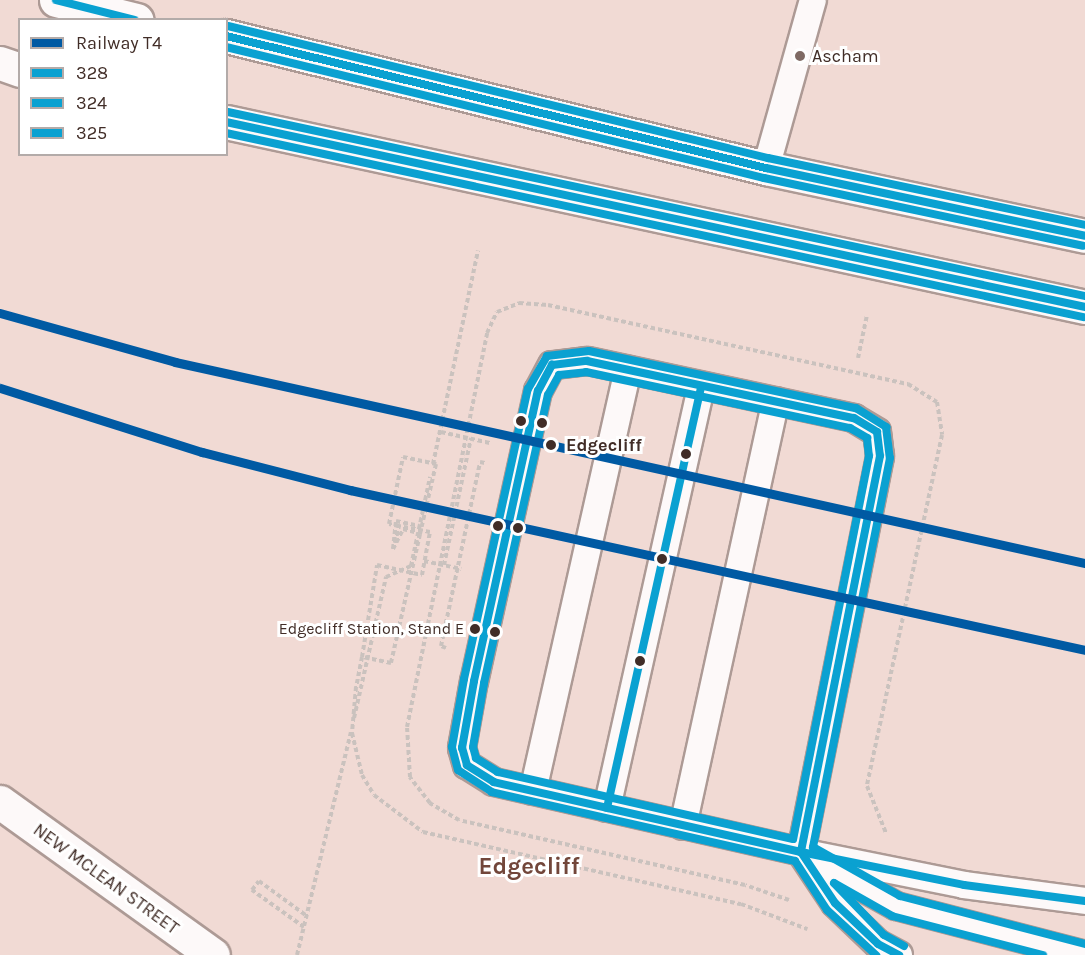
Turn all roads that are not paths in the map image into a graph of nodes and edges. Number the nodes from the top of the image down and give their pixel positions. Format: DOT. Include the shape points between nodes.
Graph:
graph roads {
  1 [pos="56,0"];
  2 [pos="813,0"];
  3 [pos="129,18"];
  4 [pos="228,36"];
  5 [pos="0,63"];
  6 [pos="18,69"];
  7 [pos="228,122"];
  8 [pos="766,168"];
  9 [pos="1085,236"];
  10 [pos="1085,306"];
  11 [pos="628,370"];
  12 [pos="701,386"];
  13 [pos="776,401"];
  14 [pos="533,791"];
  15 [pos="0,802"];
  16 [pos="607,808"];
  17 [pos="683,826"];
  18 [pos="801,852"];
  19 [pos="1085,901"];
  20 [pos="213,955"];
  21 [pos="899,955"];
  22 [pos="1085,955"];
  1 -- 3 [label="main road"];
  2 -- 8 [label="lane"];
  4 -- 8 [label="main road"];
  5 -- 6 [label="main road"];
  7 -- 10 [label="main road"];
  8 -- 9 [label="main road"];
  11 -- 12 [label="lane"];
  11 -- 14 [label="lane"];
  11 -- 14 [label="lane" via="563,361 546,372 536,400 462,748 478,775"];
  12 -- 13 [label="lane"];
  12 -- 16 [label="lane"];
  13 -- 17 [label="lane"];
  13 -- 18 [label="lane" via="855,418 867,423 880,443"];
  14 -- 16 [label="lane"];
  15 -- 20 [label="main road, NEW MCLEAN STREET"];
  16 -- 17 [label="lane"];
  17 -- 18 [label="lane"];
  18 -- 19 [label="lane" via="903,873"];
  18 -- 21 [label="lane" via="835,903 878,944"];
  18 -- 22 [label="lane" via="896,906"];
}
